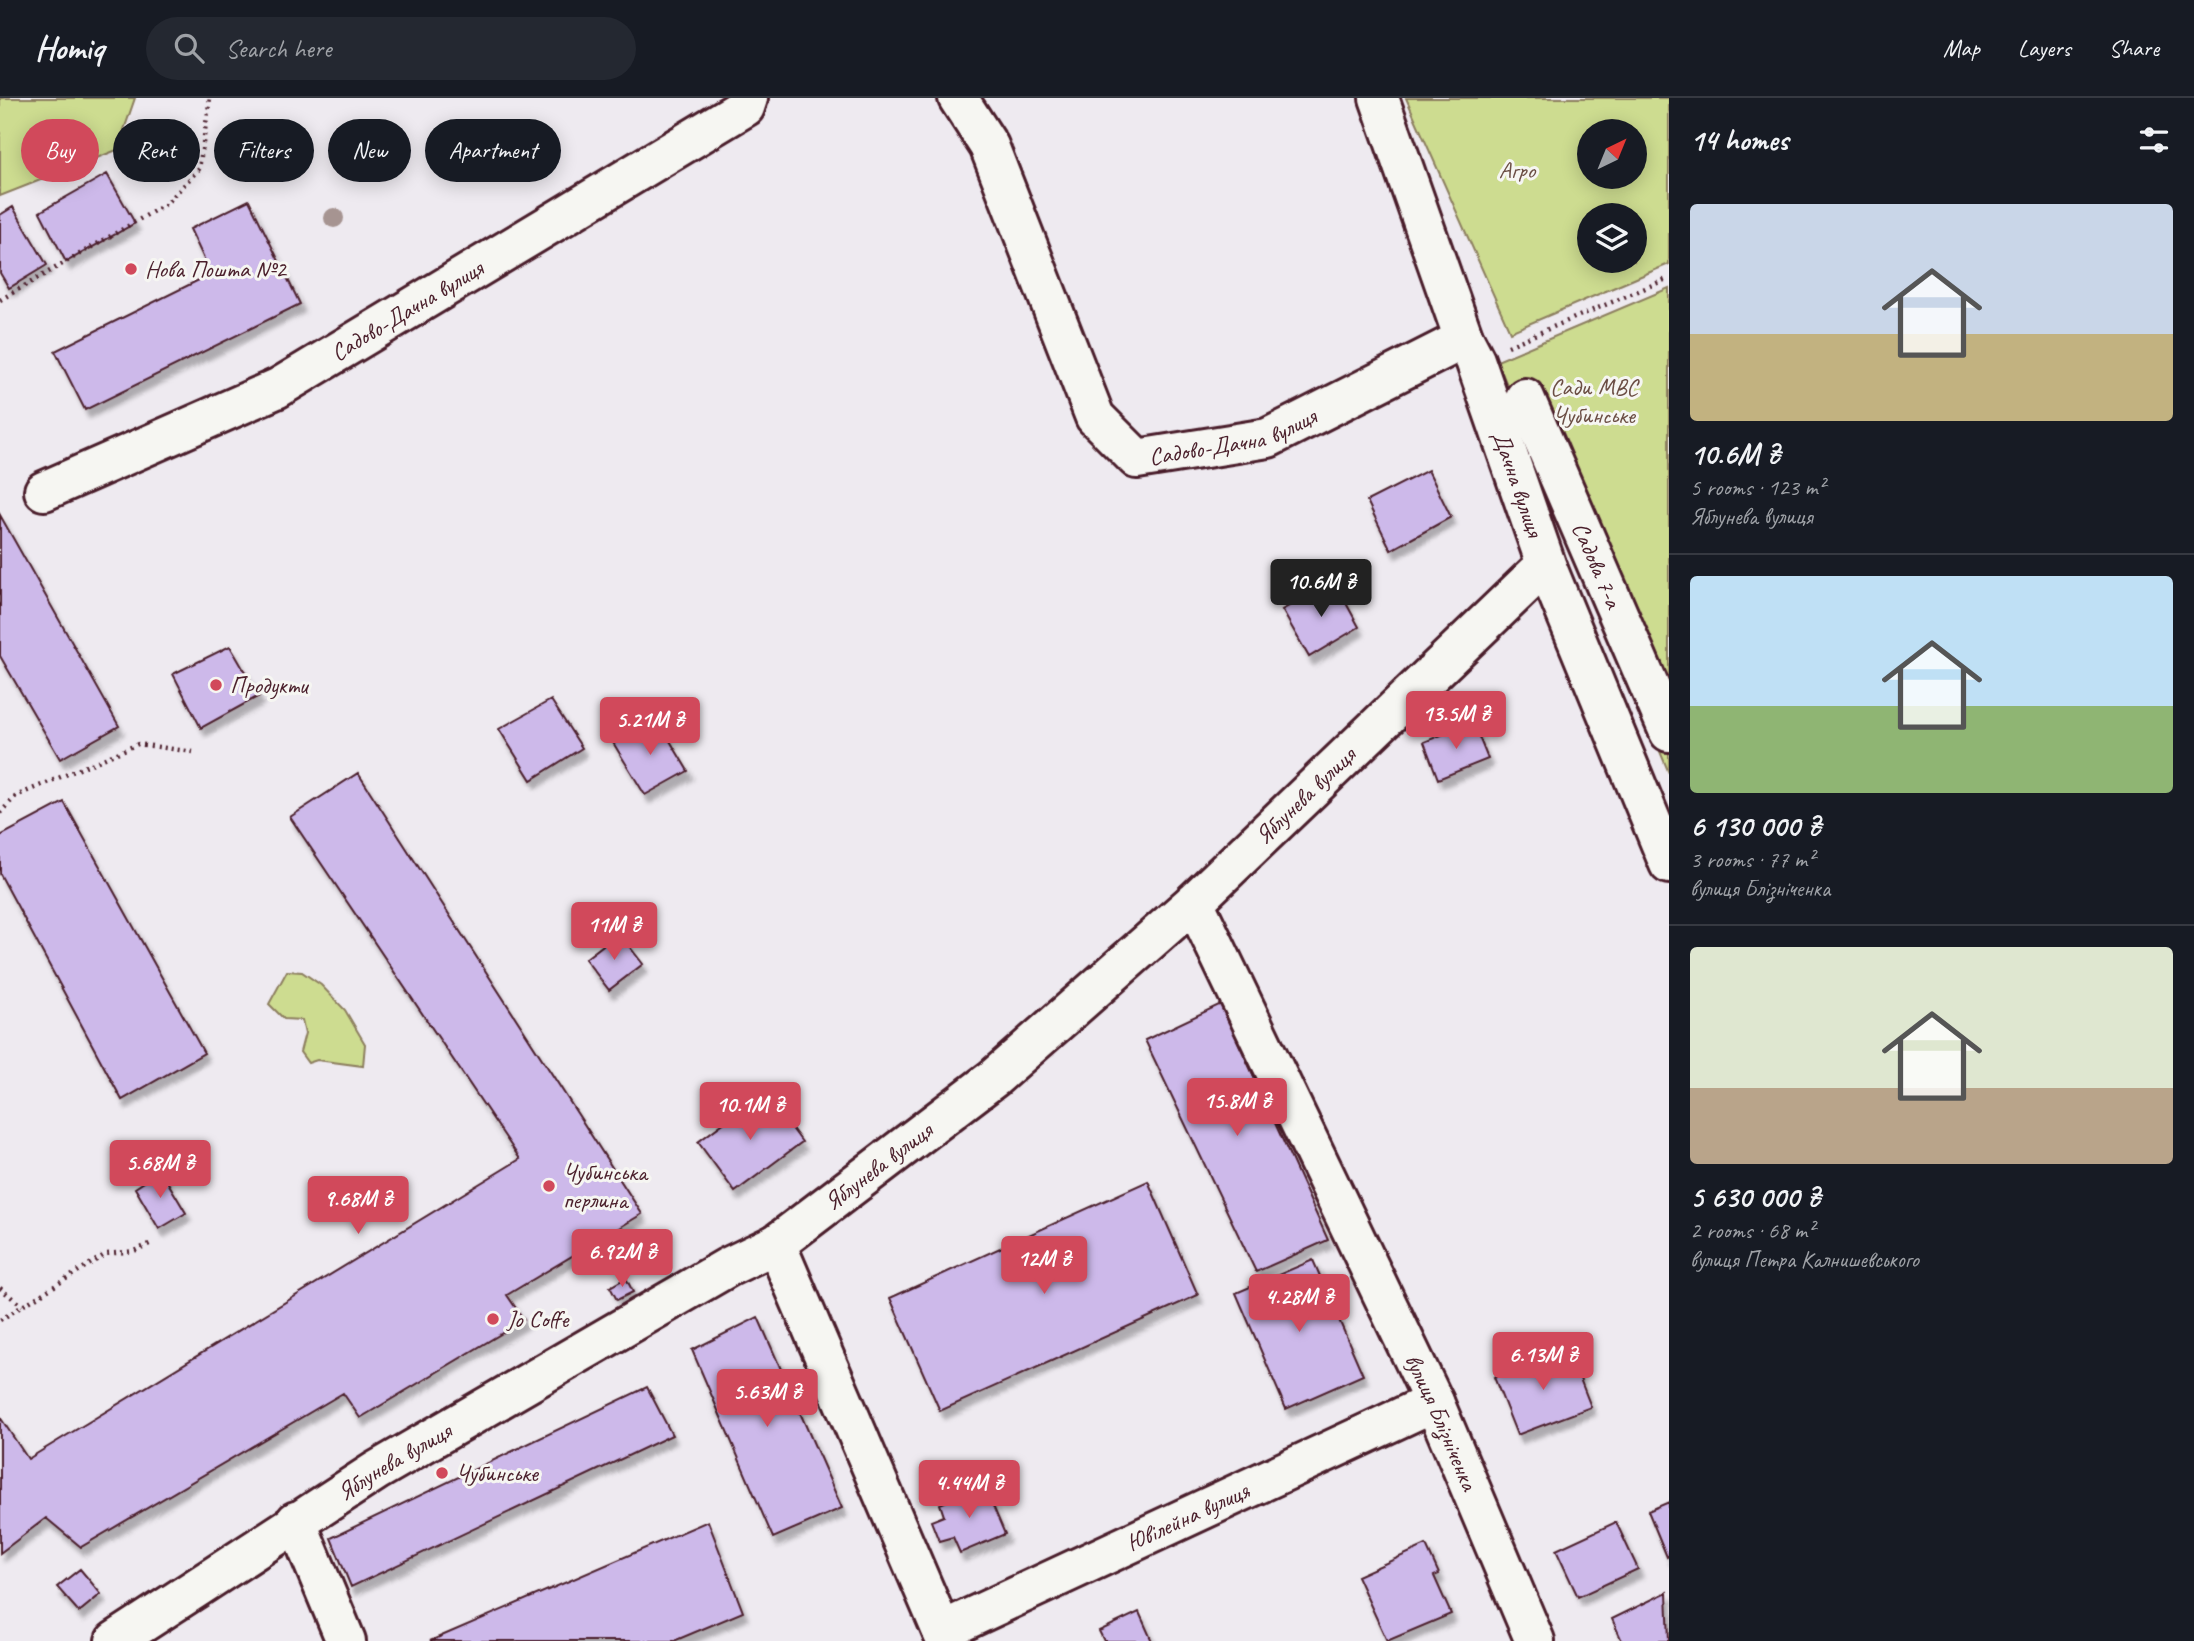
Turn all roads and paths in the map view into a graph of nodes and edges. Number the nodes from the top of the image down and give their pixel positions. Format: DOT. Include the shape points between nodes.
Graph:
graph roads {
  1 [pos="210,98"];
  2 [pos="748,98"];
  3 [pos="958,98"];
  4 [pos="1379,98"];
  5 [pos="1669,278"];
  6 [pos="0,300"];
  7 [pos="1470,350"];
  8 [pos="1525,398"];
  9 [pos="44,491"];
  10 [pos="1548,570"];
  11 [pos="1669,732"];
  12 [pos="193,752"];
  13 [pos="0,813"];
  14 [pos="1669,864"];
  15 [pos="1194,902"];
  16 [pos="154,1242"];
  17 [pos="776,1244"];
  18 [pos="0,1288"];
  19 [pos="22,1306"];
  20 [pos="0,1320"];
  21 [pos="1434,1402"];
  22 [pos="296,1521"];
  23 [pos="944,1636"];
  24 [pos="114,1641"];
  25 [pos="346,1641"];
  26 [pos="1535,1641"];
  1 -- 6 [label="path" via="199,169 166,204"];
  2 -- 9 [label="street, Садово-Дачна вулиця" via="745,107 278,388"];
  3 -- 7 [label="street, Садово-Дачна вулиця" via="989,146 1095,417 1137,459 1268,438"];
  4 -- 7 [label="street, Дачна вулиця"];
  5 -- 7 [label="path"];
  7 -- 10 [label="street, Дачна вулиця"];
  8 -- 11 [label="street, Садова 7-а"];
  10 -- 14 [label="street, Дачна вулиця"];
  10 -- 15 [label="street, Яблунева вулиця" via="1536,574"];
  12 -- 13 [label="path" via="138,744 16,796"];
  15 -- 17 [label="street, Яблунева вулиця" via="994,1078"];
  15 -- 21 [label="street, вулиця Блізніченка"];
  16 -- 19 [label="path" via="134,1251 106,1254"];
  17 -- 22 [label="street, Яблунева вулиця" via="728,1267"];
  17 -- 23 [label="street"];
  18 -- 19 [label="path"];
  19 -- 20 [label="path"];
  21 -- 23 [label="street, Ювілейна вулиця"];
  21 -- 26 [label="street, вулиця Блізніченка"];
  22 -- 24 [label="street, Яблунева вулиця"];
  22 -- 25 [label="street"];
}
